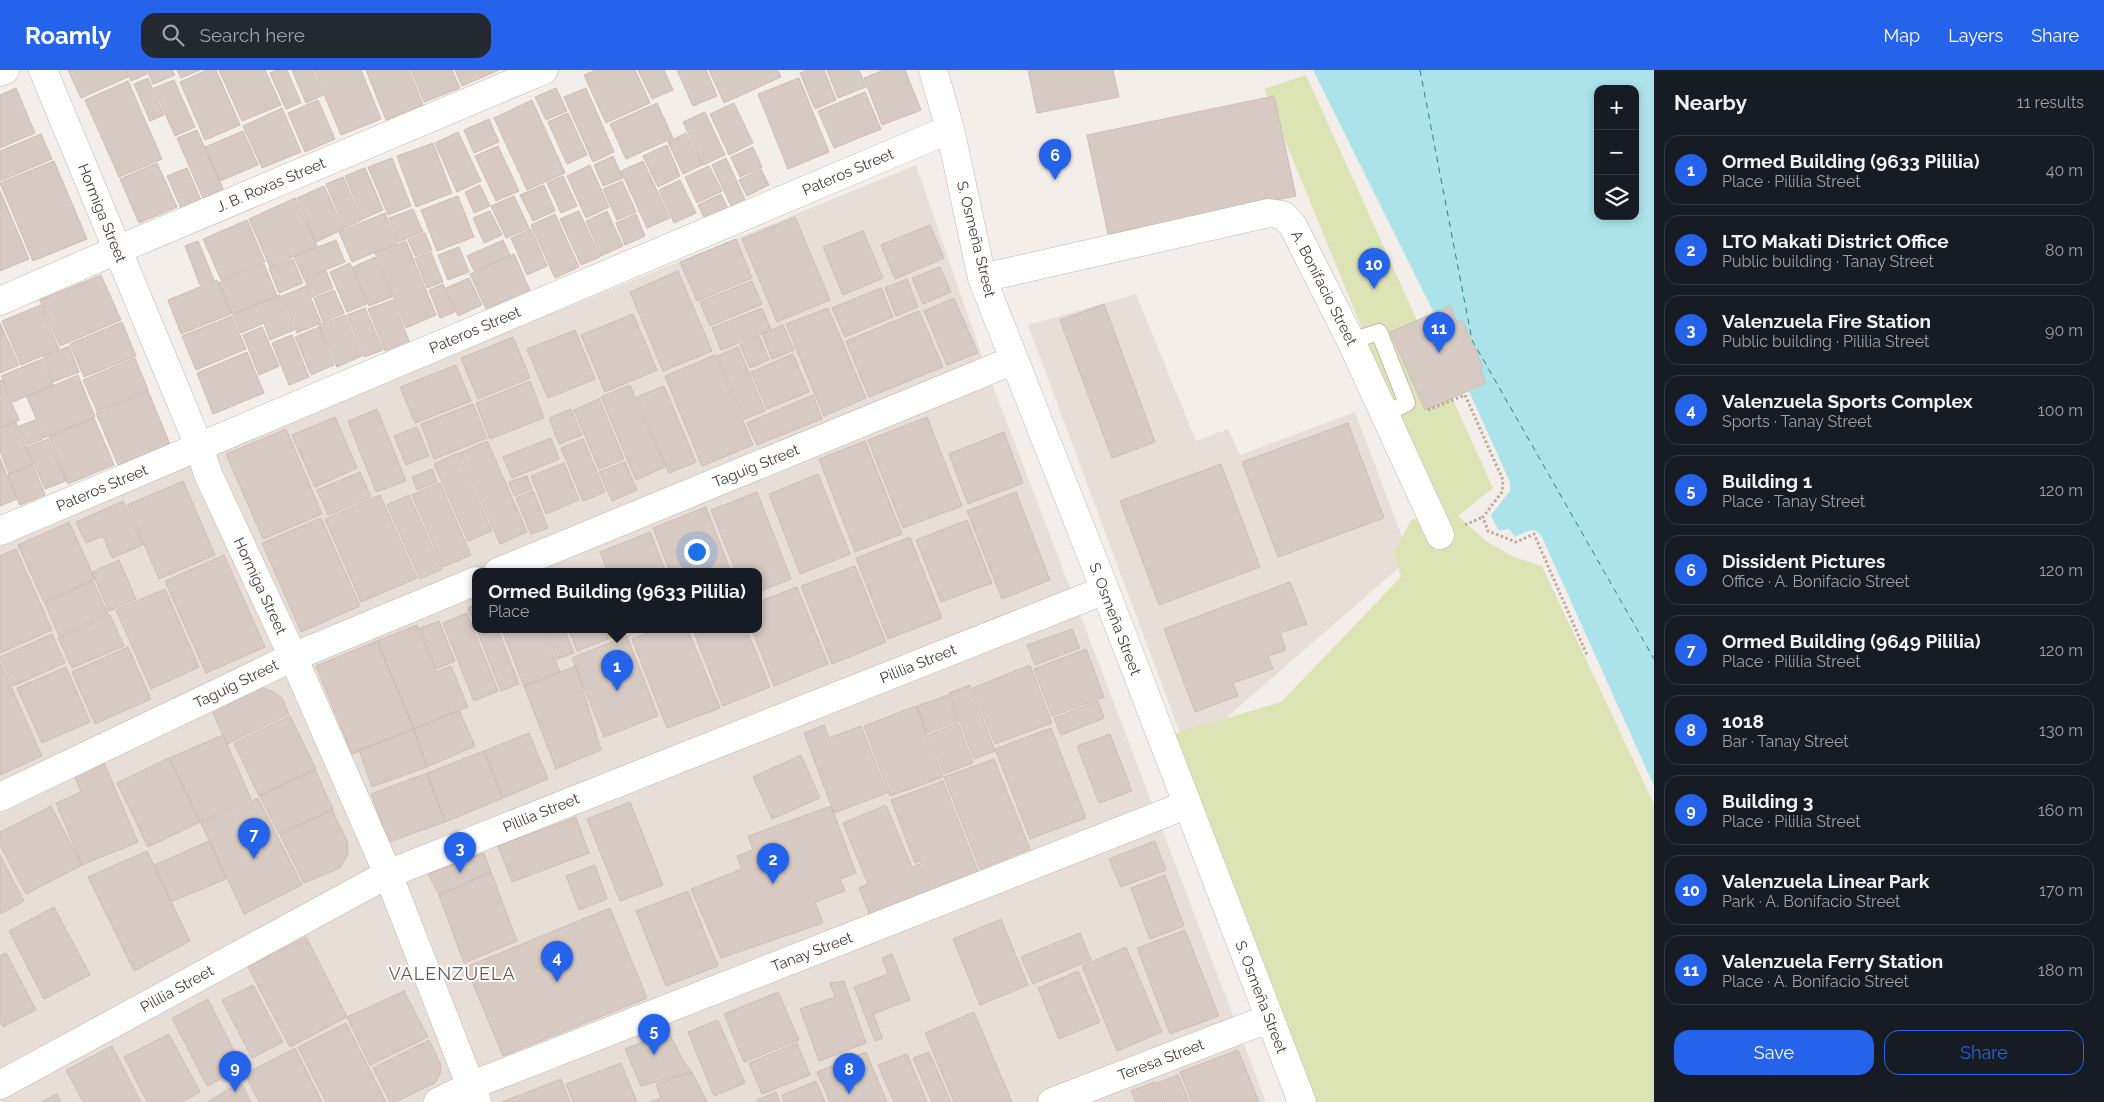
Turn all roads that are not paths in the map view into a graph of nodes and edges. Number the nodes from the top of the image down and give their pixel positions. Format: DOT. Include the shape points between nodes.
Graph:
graph roads {
  1 [pos="5,70"];
  2 [pos="43,70"];
  3 [pos="544,70"];
  4 [pos="933,70"];
  5 [pos="0,72"];
  6 [pos="950,129"];
  7 [pos="117,250"];
  8 [pos="982,278"];
  9 [pos="0,301"];
  10 [pos="1014,360"];
  11 [pos="199,446"];
  12 [pos="0,531"];
  13 [pos="1440,535"];
  14 [pos="508,568"];
  15 [pos="472,583"];
  16 [pos="1105,590"];
  17 [pos="293,657"];
  18 [pos="0,797"];
  19 [pos="1186,806"];
  20 [pos="388,874"];
  21 [pos="1270,1018"];
  22 [pos="0,1085"];
  23 [pos="473,1094"];
  24 [pos="438,1102"];
  25 [pos="1052,1102"];
  26 [pos="1302,1102"];
  1 -- 5 [label="street"];
  2 -- 7 [label="street, Hormiga Street"];
  3 -- 7 [label="street, J. B. Roxas Street"];
  4 -- 6 [label="street, S. Osmeña Street"];
  6 -- 8 [label="street, S. Osmeña Street"];
  6 -- 11 [label="street, Pateros Street"];
  7 -- 9 [label="street, J. B. Roxas Street"];
  7 -- 11 [label="street, Hormiga Street"];
  8 -- 10 [label="street, S. Osmeña Street"];
  8 -- 13 [label="street, A. Bonifacio Street" via="1269,213 1283,215 1293,226 1351,342"];
  10 -- 14 [label="street, Taguig Street"];
  10 -- 16 [label="street, S. Osmeña Street"];
  11 -- 12 [label="street, Pateros Street"];
  11 -- 17 [label="street, Hormiga Street" via="208,474"];
  15 -- 17 [label="street, Taguig Street"];
  16 -- 19 [label="street, S. Osmeña Street"];
  16 -- 20 [label="street, Pililia Street"];
  17 -- 18 [label="street, Taguig Street"];
  17 -- 20 [label="street, Hormiga Street"];
  19 -- 21 [label="street, S. Osmeña Street"];
  19 -- 23 [label="street, Tanay Street"];
  20 -- 22 [label="street, Pililia Street"];
  20 -- 23 [label="street, Hormiga Street"];
  21 -- 25 [label="street, Teresa Street"];
  21 -- 26 [label="street, S. Osmeña Street"];
  23 -- 24 [label="street, Tanay Street"];
}
